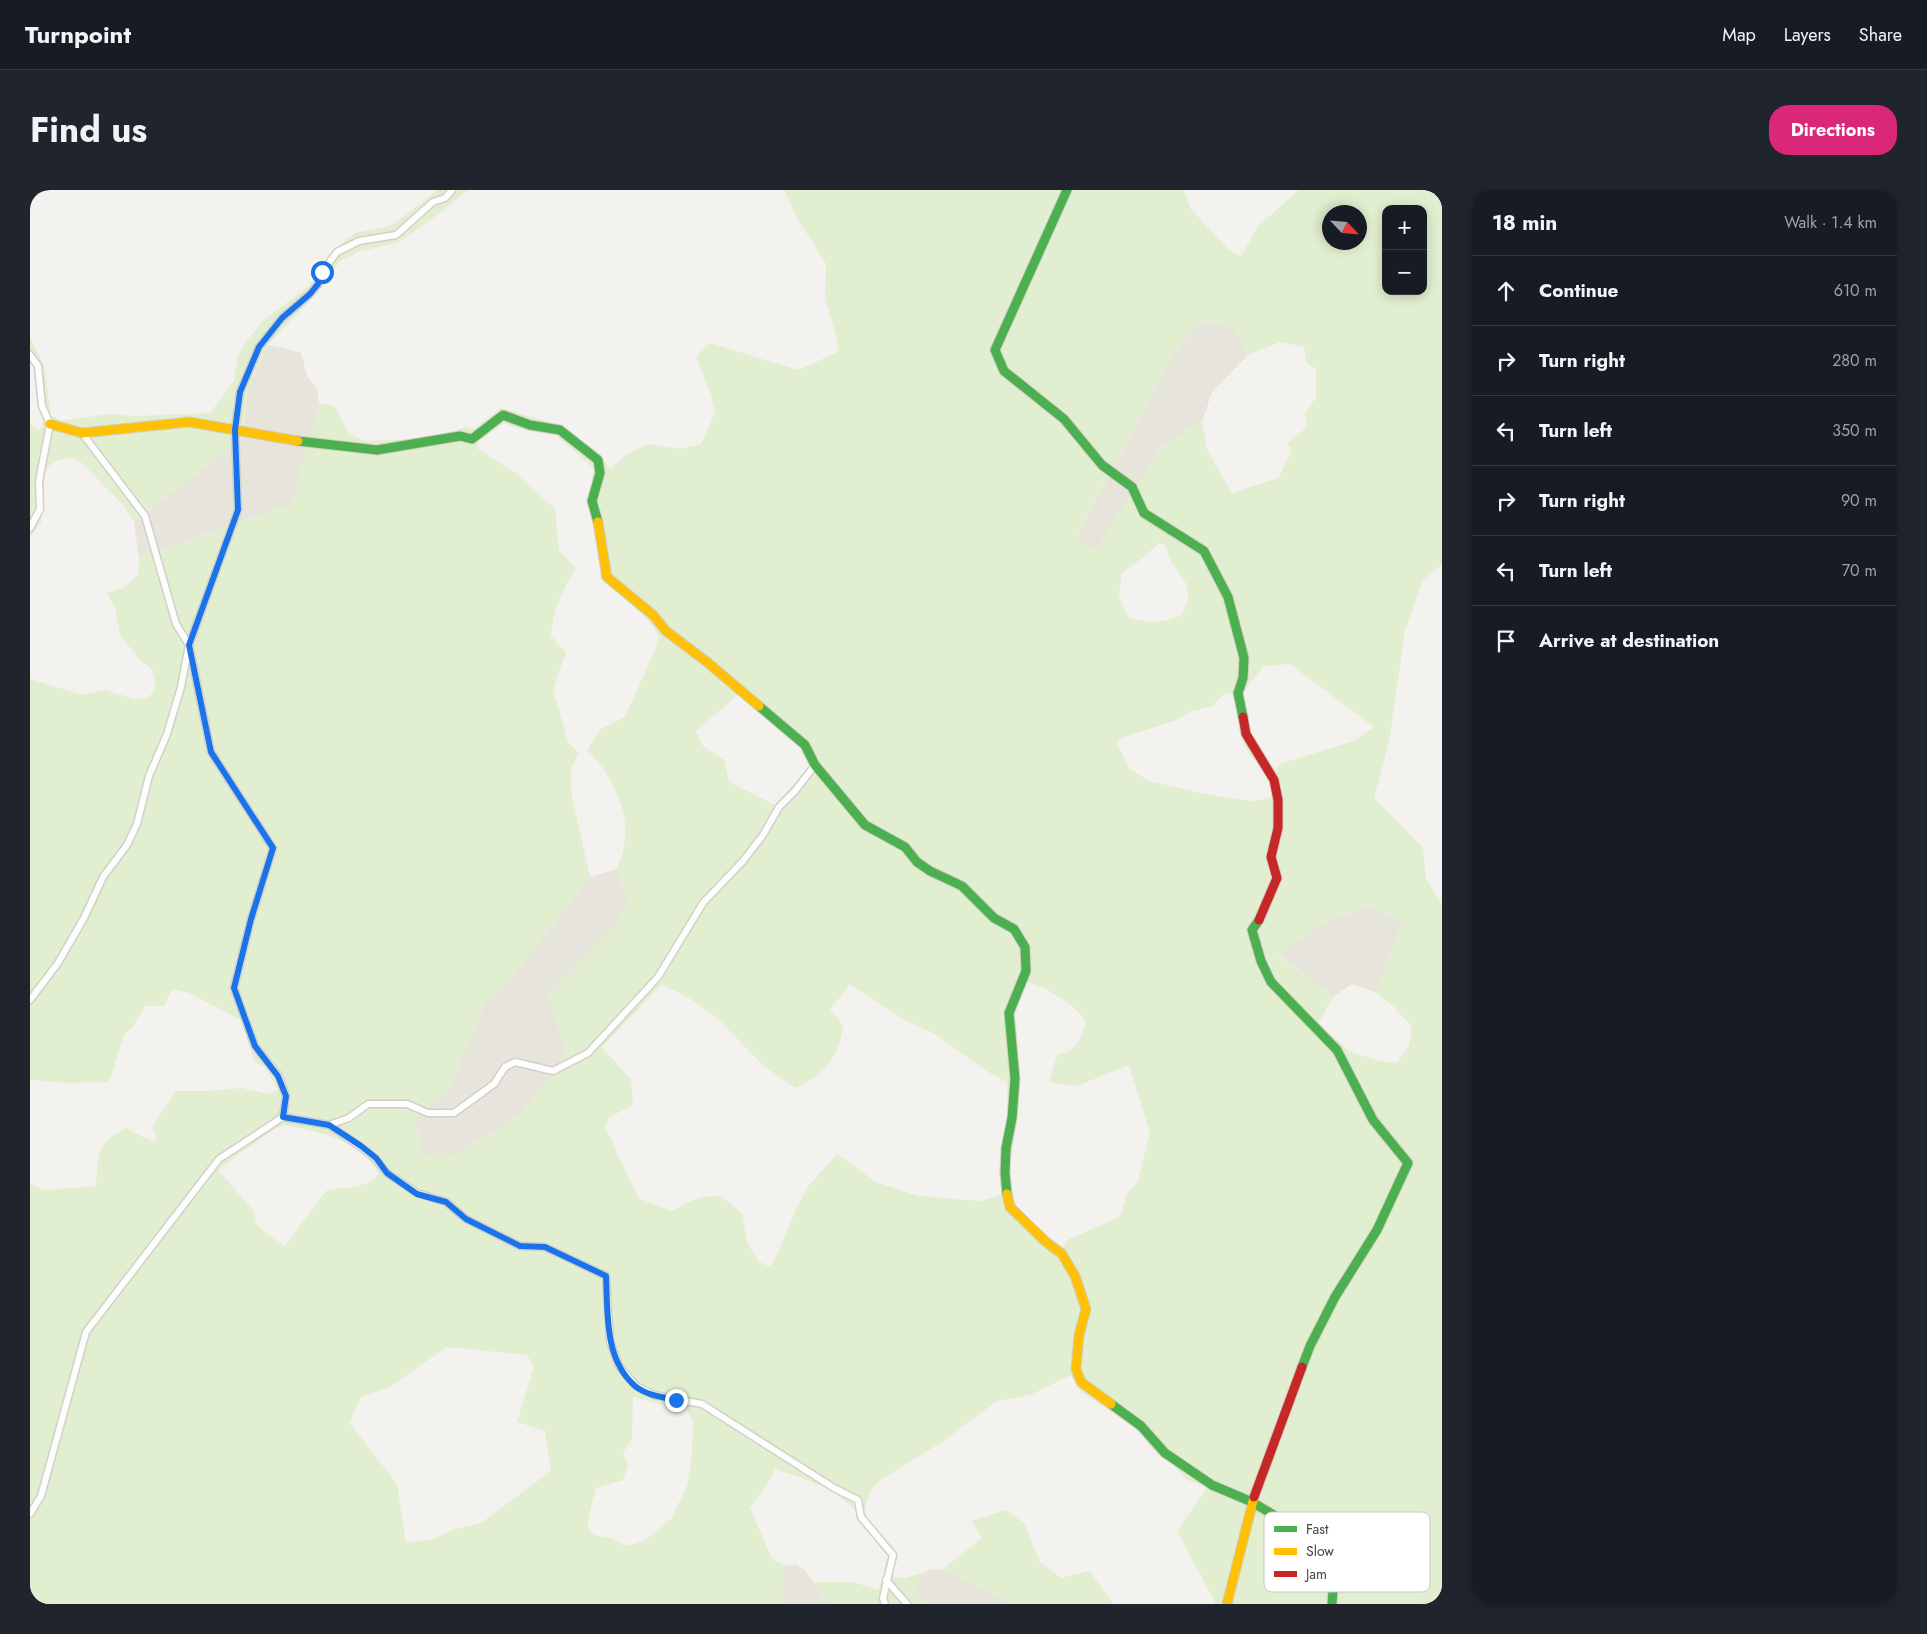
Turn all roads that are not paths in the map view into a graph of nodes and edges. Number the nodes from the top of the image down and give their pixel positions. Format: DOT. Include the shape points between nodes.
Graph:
graph roads {
  1 [pos="452,190"];
  2 [pos="1067,190"];
  3 [pos="30,355"];
  4 [pos="50,424"];
  5 [pos="235,430"];
  6 [pos="82,433"];
  7 [pos="30,528"];
  8 [pos="189,645"];
  9 [pos="814,765"];
  10 [pos="30,1000"];
  11 [pos="283,1117"];
  12 [pos="329,1125"];
  13 [pos="1252,1502"];
  14 [pos="1269,1512"];
  15 [pos="30,1514"];
  16 [pos="886,1580"];
  17 [pos="885,1604"];
  18 [pos="907,1604"];
  19 [pos="1227,1604"];
  1 -- 5 [label="street" via="445,198 433,202 396,235 359,241 337,252 310,294 282,318 259,347 240,392"];
  2 -- 13 [label="street" via="995,350 1004,371 1064,419 1102,465 1132,487 1144,513 1204,551 1228,597 1244,658 1238,693 1246,734 1274,780 1278,800 1278,828 1271,857 1277,878 1252,930 1260,961 1271,982 1337,1050 1373,1120 1408,1163 1377,1230 1335,1297 1310,1346"];
  3 -- 4 [label="street" via="38,366 42,406"];
  4 -- 6 [label="street"];
  4 -- 7 [label="street" via="39,481 40,509"];
  5 -- 6 [label="street" via="188,422"];
  5 -- 8 [label="street" via="238,510"];
  5 -- 9 [label="street" via="378,450 460,436 472,439 503,415 530,425 560,430 598,460 600,473 592,501 600,527 607,577 666,631 804,745"];
  6 -- 8 [label="street" via="145,516 176,624"];
  8 -- 10 [label="street" via="181,687 167,734 149,776 137,824 127,845 103,878 58,963"];
  8 -- 11 [label="street" via="211,752 273,848 234,988 255,1046 278,1076 286,1096"];
  9 -- 12 [label="street" via="779,807 743,862 703,904 658,977 588,1053 553,1071 515,1062 505,1067 494,1084 454,1113 428,1113 406,1104 368,1104 349,1118"];
  9 -- 13 [label="street" via="865,826 905,847 917,862 930,871 962,886 994,918 1014,929 1026,947 1026,971 1010,1013 1015,1079 1006,1148 1007,1192 1010,1207 1062,1254 1075,1276 1086,1309 1079,1335 1076,1369 1081,1382 1141,1426 1165,1453 1212,1485"];
  11 -- 12 [label="street"];
  11 -- 15 [label="street" via="218,1159 86,1332 41,1496"];
  12 -- 16 [label="street" via="361,1146 387,1173 417,1194 446,1202 466,1219 520,1246 545,1247 606,1276 610,1341 619,1366 636,1386 654,1395 702,1404 858,1500 861,1517 893,1556"];
  13 -- 14 [label="street"];
  13 -- 19 [label="street"];
  16 -- 17 [label="street"];
  16 -- 18 [label="street"];
}
